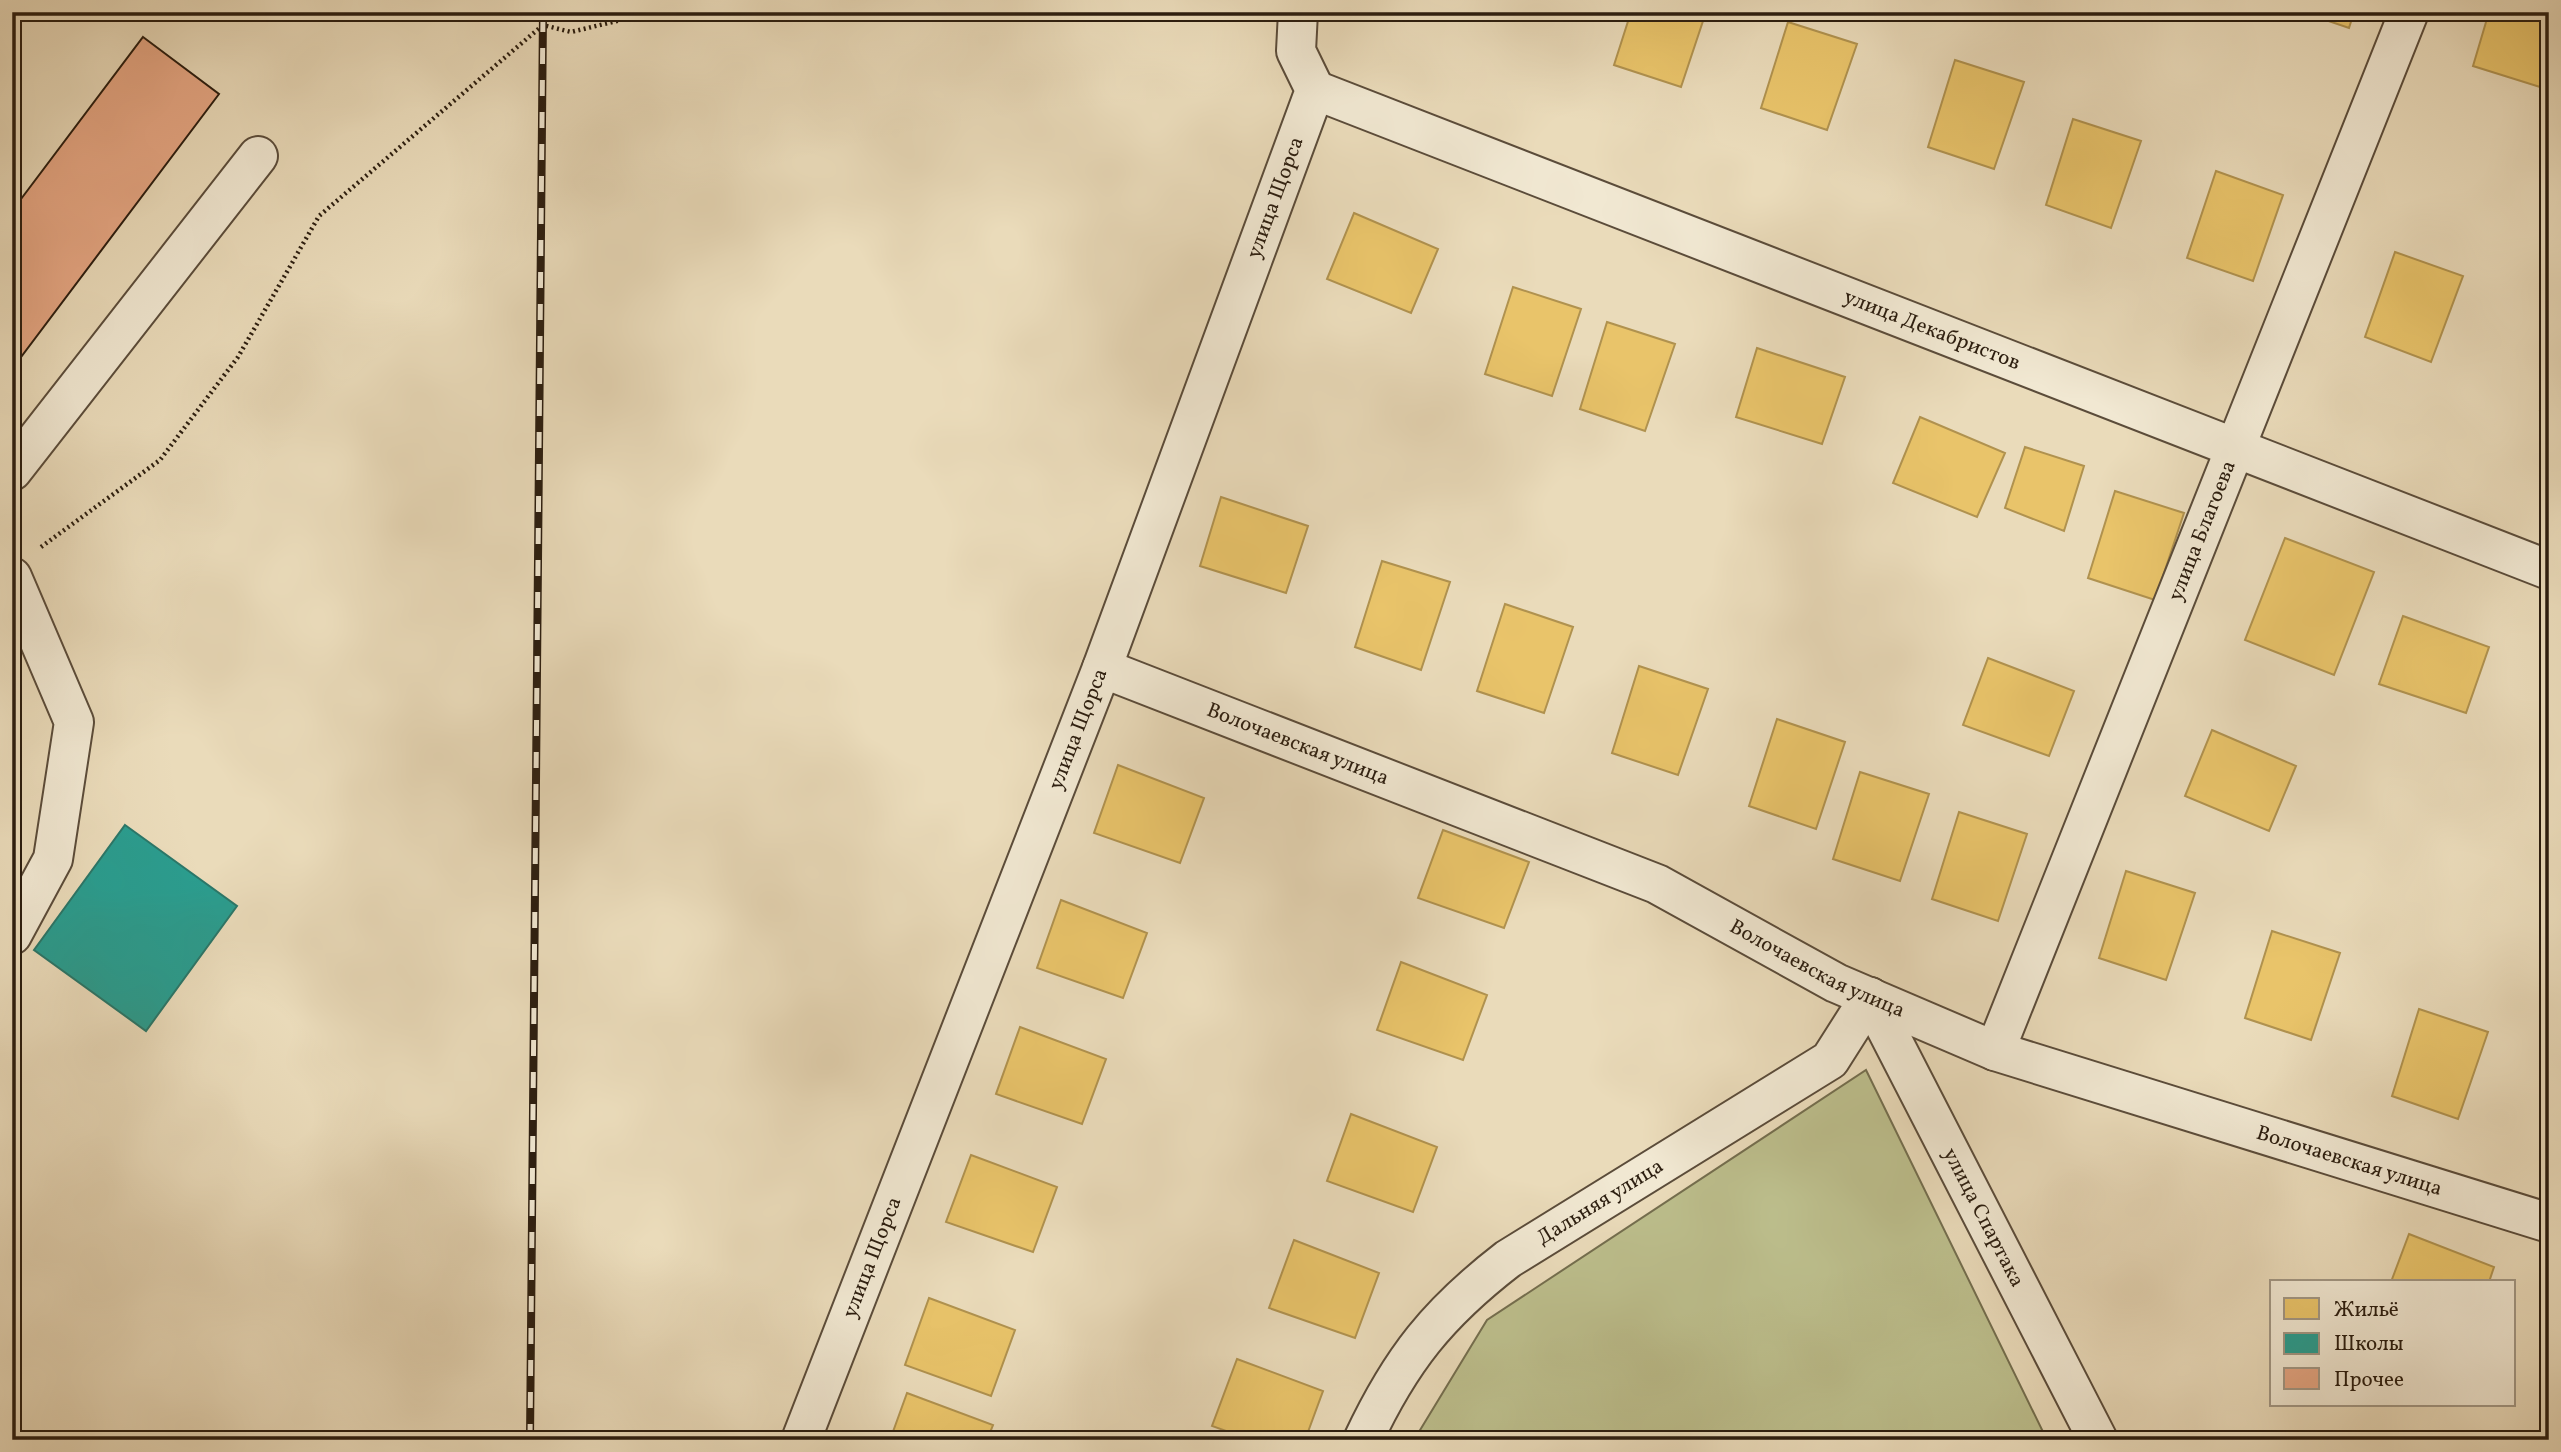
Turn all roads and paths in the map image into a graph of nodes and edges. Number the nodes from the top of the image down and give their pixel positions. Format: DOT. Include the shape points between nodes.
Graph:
graph roads {
  1 [pos="653,12"];
  2 [pos="1298,12"];
  3 [pos="2409,12"];
  4 [pos="1315,90"];
  5 [pos="258,156"];
  6 [pos="2236,447"];
  7 [pos="12,471"];
  8 [pos="23,565"];
  9 [pos="2549,570"];
  10 [pos="1102,668"];
  11 [pos="12,935"];
  12 [pos="1870,997"];
  13 [pos="1995,1051"];
  14 [pos="2549,1223"];
  15 [pos="801,1440"];
  16 [pos="1363,1440"];
  17 [pos="2098,1440"];
  1 -- 8 [label="path" via="571,32 543,25 319,216 238,357 160,460"];
  2 -- 4 [label="street" via="1296,51"];
  3 -- 6 [label="street, улица Благоева"];
  4 -- 6 [label="street, улица Декабристов"];
  4 -- 10 [label="street, улица Щорса"];
  5 -- 7 [label="street"];
  6 -- 9 [label="street, улица Декабристов"];
  6 -- 13 [label="street, улица Благоева"];
  8 -- 11 [label="street" via="74,722 53,859"];
  10 -- 12 [label="street, Волочаевская улица" via="1657,884 1836,983"];
  10 -- 15 [label="street, улица Щорса"];
  12 -- 13 [label="street, Волочаевская улица"];
  12 -- 16 [label="street, Дальняя улица" via="1830,1060 1508,1259 1463,1294 1415,1346"];
  12 -- 17 [label="street, улица Спартака"];
  13 -- 14 [label="street, Волочаевская улица"];
}
